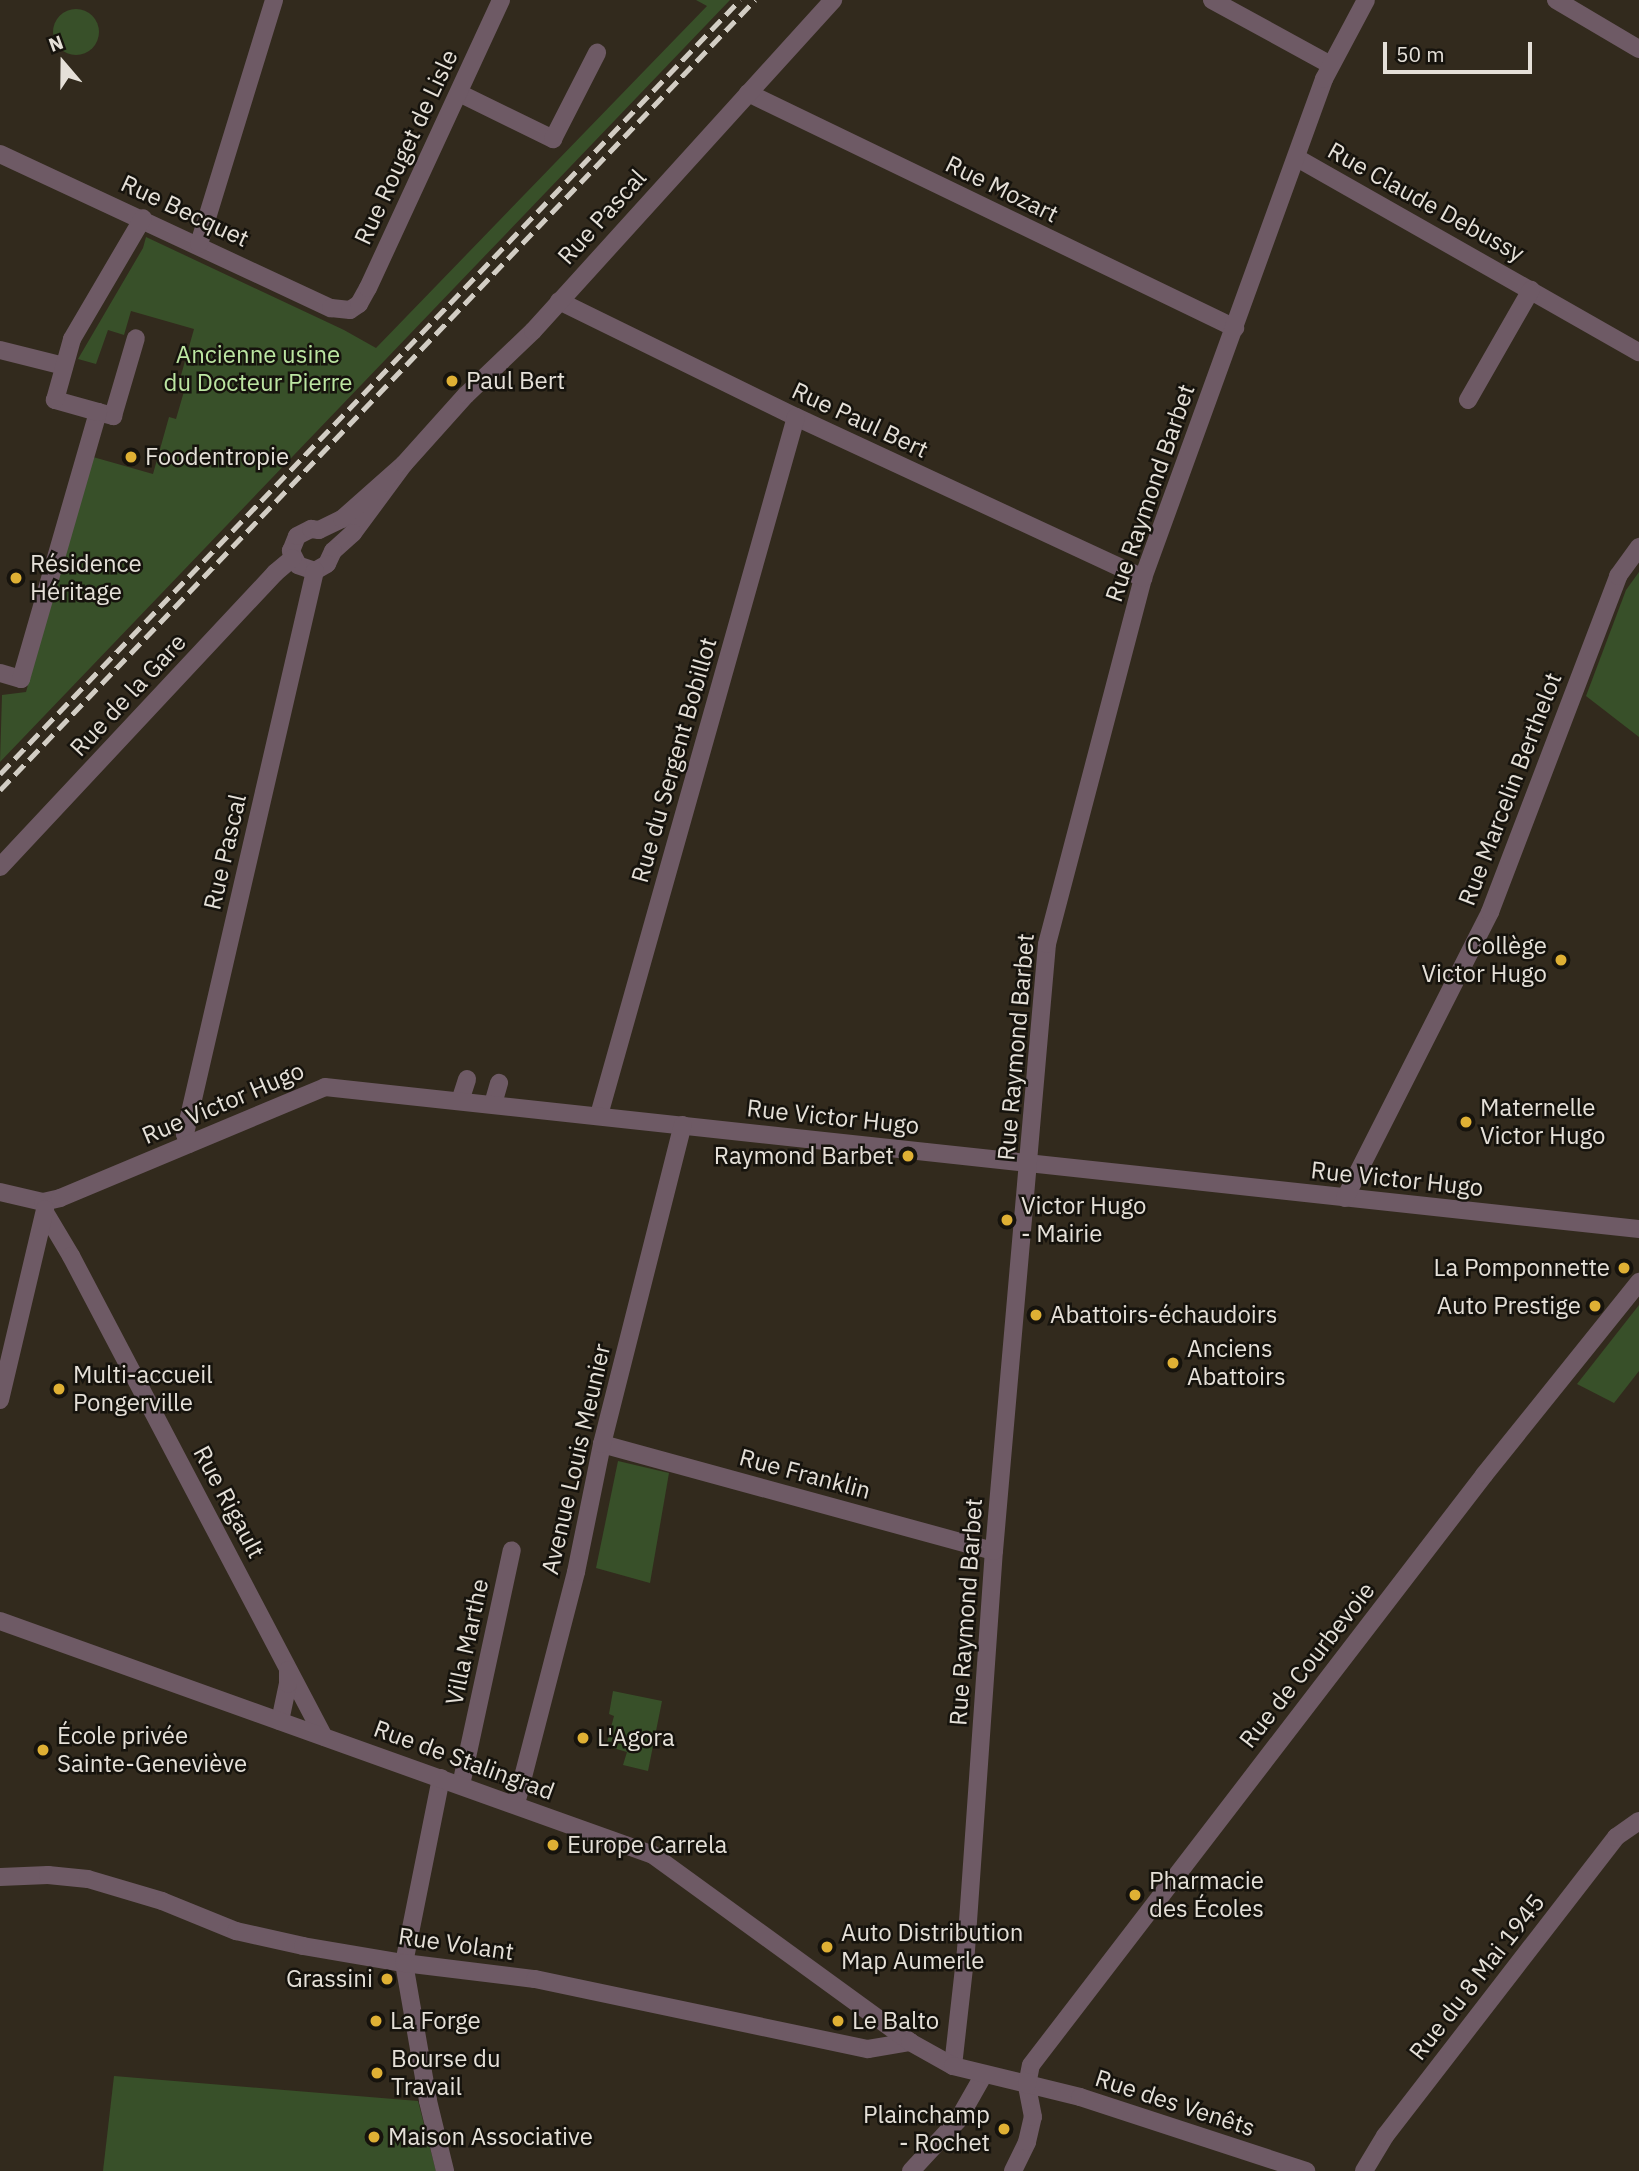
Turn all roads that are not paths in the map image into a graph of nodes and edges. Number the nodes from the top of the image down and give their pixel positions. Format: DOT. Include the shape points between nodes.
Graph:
graph roads {
  1 [pos="274,0"];
  2 [pos="501,0"];
  3 [pos="833,0"];
  4 [pos="1212,0"];
  5 [pos="1366,0"];
  6 [pos="1556,0"];
  7 [pos="1639,48"];
  8 [pos="597,52"];
  9 [pos="1329,64"];
  10 [pos="458,93"];
  11 [pos="748,93"];
  12 [pos="0,154"];
  13 [pos="1297,158"];
  14 [pos="142,218"];
  15 [pos="199,243"];
  16 [pos="1531,290"];
  17 [pos="559,301"];
  18 [pos="350,310"];
  19 [pos="1234,328"];
  20 [pos="136,338"];
  21 [pos="0,350"];
  22 [pos="1639,352"];
  23 [pos="64,366"];
  24 [pos="1468,400"];
  25 [pos="98,412"];
  26 [pos="796,417"];
  27 [pos="404,464"];
  28 [pos="320,530"];
  29 [pos="1639,547"];
  30 [pos="333,551"];
  31 [pos="293,558"];
  32 [pos="315,570"];
  33 [pos="1143,578"];
  34 [pos="0,673"];
  35 [pos="0,867"];
  36 [pos="467,1079"];
  37 [pos="499,1083"];
  38 [pos="460,1101"];
  39 [pos="493,1104"];
  40 [pos="599,1115"];
  41 [pos="683,1125"];
  42 [pos="189,1144"];
  43 [pos="1030,1164"];
  44 [pos="0,1192"];
  45 [pos="1345,1198"];
  46 [pos="45,1208"];
  47 [pos="1639,1230"];
  48 [pos="1639,1282"];
  49 [pos="0,1400"];
  50 [pos="602,1444"];
  51 [pos="512,1550"];
  52 [pos="994,1551"];
  53 [pos="0,1621"];
  54 [pos="288,1667"];
  55 [pos="280,1721"];
  56 [pos="324,1737"];
  57 [pos="441,1778"];
  58 [pos="461,1785"];
  59 [pos="516,1804"];
  60 [pos="1639,1821"];
  61 [pos="0,1877"];
  62 [pos="404,1963"];
  63 [pos="910,2042"];
  64 [pos="953,2066"];
  65 [pos="984,2076"];
  66 [pos="1027,2085"];
  67 [pos="444,2171"];
  68 [pos="911,2171"];
  69 [pos="1013,2171"];
  70 [pos="1307,2171"];
  71 [pos="1364,2171"];
  1 -- 15 [label="street"];
  2 -- 10 [label="street, Rue Rouget de Lisle"];
  3 -- 11 [label="street, Rue Pascal"];
  4 -- 9 [label="street"];
  5 -- 9 [label="street, Rue Raymond Barbet"];
  6 -- 7 [label="street"];
  8 -- 10 [label="street" via="553,139"];
  9 -- 13 [label="street, Rue Raymond Barbet"];
  10 -- 18 [label="street, Rue Rouget de Lisle" via="368,288"];
  11 -- 17 [label="street, Rue Pascal"];
  11 -- 19 [label="street, Rue Mozart"];
  12 -- 14 [label="street, Rue Becquet"];
  13 -- 16 [label="street, Rue Claude Debussy"];
  13 -- 19 [label="street, Rue Raymond Barbet"];
  14 -- 15 [label="street, Rue Becquet"];
  14 -- 23 [label="street" via="72,339"];
  15 -- 18 [label="street, Rue Becquet" via="331,308"];
  16 -- 22 [label="street, Rue Claude Debussy"];
  16 -- 24 [label="street, Rue Claude Debussy"];
  17 -- 26 [label="street, Rue Paul Bert"];
  17 -- 27 [label="street, Rue Pascal"];
  19 -- 33 [label="street, Rue Raymond Barbet"];
  20 -- 25 [label="street" via="113,416"];
  21 -- 23 [label="street"];
  23 -- 25 [label="street" via="55,400"];
  25 -- 34 [label="street" via="21,679"];
  26 -- 33 [label="street, Rue Paul Bert"];
  26 -- 40 [label="street, Rue du Sergent Bobillot"];
  27 -- 28 [label="street, Rue Pascal" via="342,519"];
  27 -- 30 [label="street, Rue Pascal" via="353,533"];
  28 -- 30 [label="street" via="332,542"];
  28 -- 31 [label="street, Rue Pascal" via="297,536"];
  29 -- 45 [label="street, Rue Marcelin Berthelot" via="1618,576 1490,912"];
  30 -- 32 [label="street, Rue Pascal" via="327,564"];
  31 -- 32 [label="street" via="303,569"];
  31 -- 35 [label="street, Rue de la Gare"];
  32 -- 42 [label="street, Rue Pascal" via="185,1134"];
  33 -- 43 [label="street, Rue Raymond Barbet" via="1048,944"];
  36 -- 38 [label="street"];
  37 -- 39 [label="street"];
  38 -- 39 [label="street, Rue Victor Hugo"];
  38 -- 42 [label="street, Rue Victor Hugo" via="325,1087"];
  39 -- 40 [label="street, Rue Victor Hugo"];
  40 -- 41 [label="street, Rue Victor Hugo"];
  41 -- 43 [label="street, Rue Victor Hugo"];
  41 -- 50 [label="street, Avenue Louis Meunier"];
  42 -- 46 [label="street, Rue Victor Hugo"];
  43 -- 45 [label="street, Rue Victor Hugo"];
  43 -- 52 [label="street, Rue Raymond Barbet"];
  44 -- 46 [label="street"];
  45 -- 47 [label="street, Rue Victor Hugo"];
  46 -- 49 [label="street"];
  46 -- 54 [label="street, Rue Rigault"];
  48 -- 66 [label="street, Rue de Courbevoie" via="1484,1475 1031,2065"];
  50 -- 52 [label="street, Rue Franklin"];
  50 -- 59 [label="street, Avenue Louis Meunier" via="576,1572"];
  51 -- 58 [label="street, Villa Marthe"];
  52 -- 64 [label="street, Rue Raymond Barbet" via="966,1950"];
  53 -- 55 [label="street, Rue de Stalingrad"];
  54 -- 55 [label="street"];
  54 -- 56 [label="street, Rue Rigault"];
  55 -- 56 [label="street, Rue de Stalingrad"];
  56 -- 57 [label="street, Rue de Stalingrad"];
  57 -- 58 [label="street, Rue de Stalingrad"];
  57 -- 62 [label="street"];
  58 -- 59 [label="street, Rue de Stalingrad"];
  59 -- 63 [label="street, Rue de Stalingrad" via="653,1855"];
  60 -- 71 [label="street, Rue du 8 Mai 1945" via="1616,1837 1385,2136"];
  61 -- 62 [label="street, Rue Volant" via="88,1879 162,1901 236,1931"];
  62 -- 63 [label="street, Rue Volant" via="535,1979 868,2049"];
  62 -- 67 [label="street"];
  63 -- 64 [label="street, Rue de Stalingrad"];
  64 -- 65 [label="street, Rue des Venêts"];
  65 -- 66 [label="street, Rue des Venêts"];
  65 -- 68 [label="street" via="958,2120"];
  66 -- 69 [label="street" via="1032,2117 1027,2142"];
  66 -- 70 [label="street, Rue des Venêts" via="1194,2132"];
}
